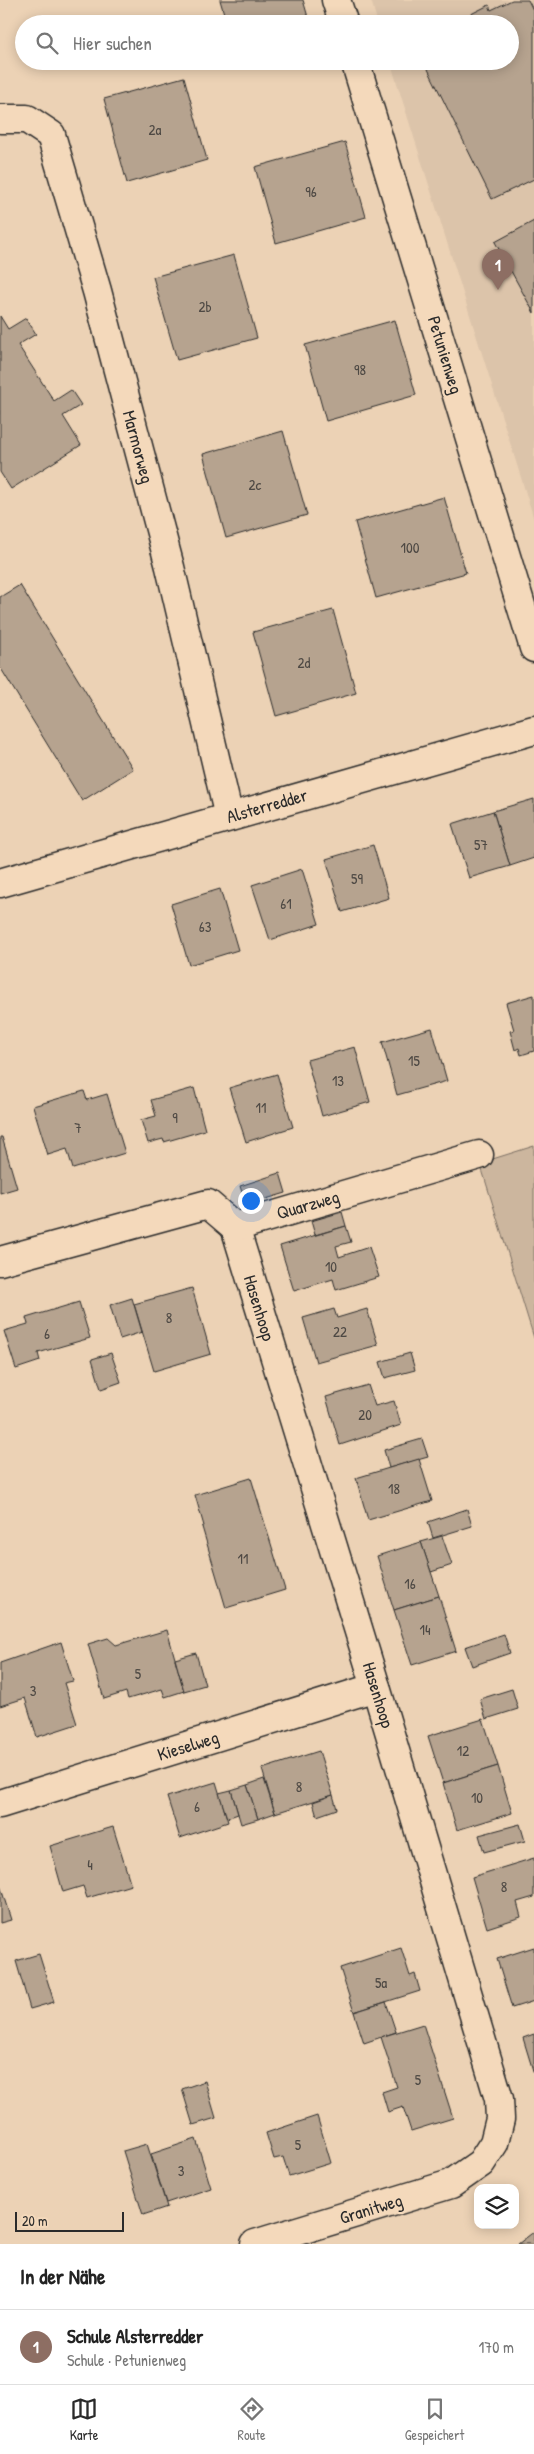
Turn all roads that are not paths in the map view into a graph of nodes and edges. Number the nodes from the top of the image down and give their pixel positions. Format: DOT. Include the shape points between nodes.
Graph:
graph roads {
  1 [pos="336,0"];
  2 [pos="341,15"];
  3 [pos="358,70"];
  4 [pos="0,118"];
  5 [pos="534,648"];
  6 [pos="534,730"];
  7 [pos="228,817"];
  8 [pos="0,883"];
  9 [pos="479,1155"];
  10 [pos="235,1227"];
  11 [pos="0,1261"];
  12 [pos="376,1687"];
  13 [pos="0,1804"];
  14 [pos="481,2163"];
  15 [pos="255,2244"];
  1 -- 2 [label="street"];
  3 -- 5 [label="street, Petunienweg"];
  4 -- 7 [label="street, Marmorweg" via="27,119 51,136 97,291 168,557"];
  6 -- 7 [label="street, Alsterredder"];
  7 -- 8 [label="street, Alsterredder"];
  9 -- 10 [label="street, Quarzweg"];
  10 -- 11 [label="street" via="208,1204"];
  10 -- 12 [label="street, Hasenhoop"];
  12 -- 13 [label="street, Kieselweg"];
  12 -- 14 [label="street, Hasenhoop" via="499,2099 500,2119 494,2143"];
  14 -- 15 [label="street, Granitweg" via="451,2184"];
}
